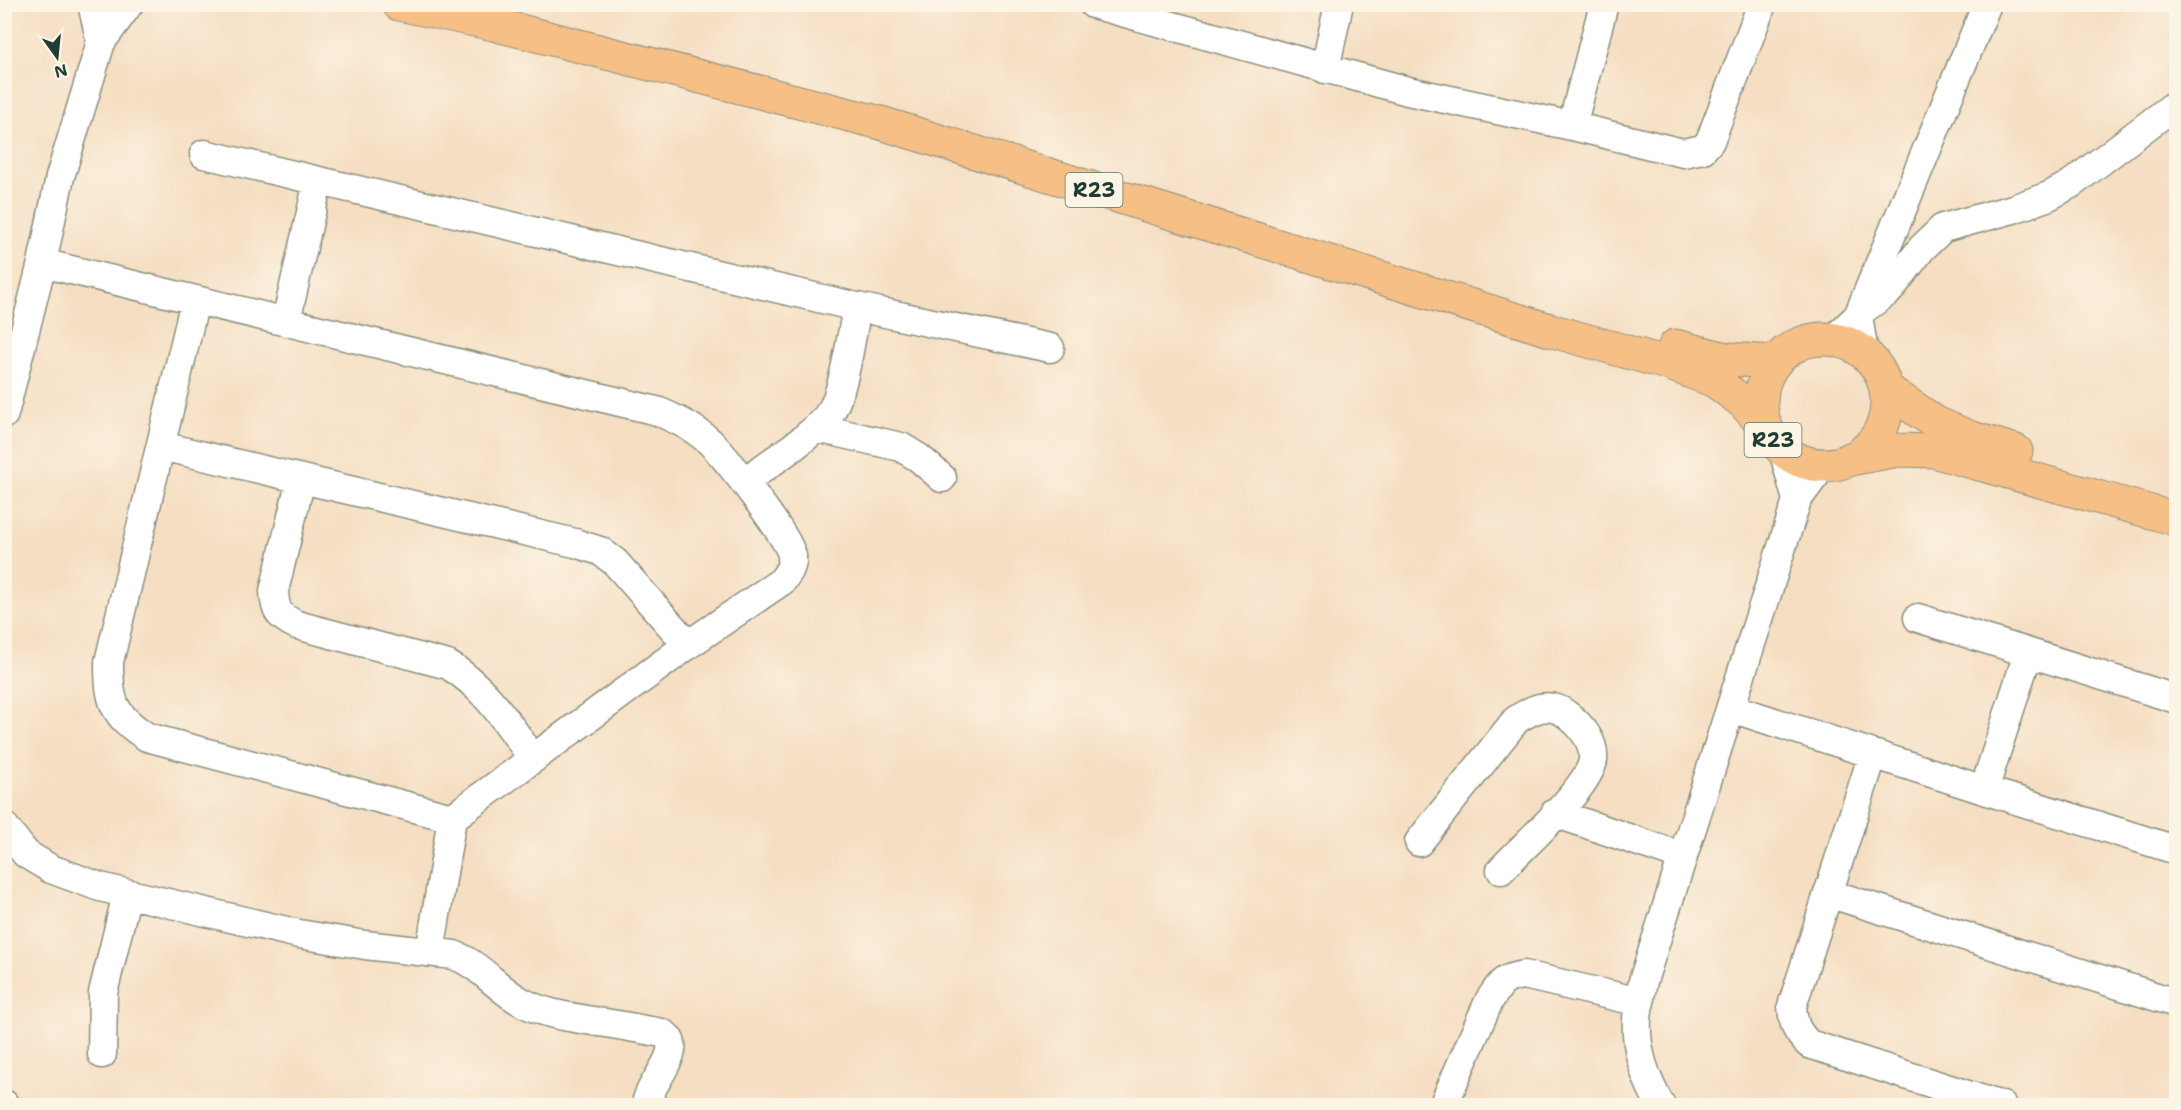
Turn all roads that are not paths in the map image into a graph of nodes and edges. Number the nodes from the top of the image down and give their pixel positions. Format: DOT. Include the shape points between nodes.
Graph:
graph roads {
  1 [pos="92,4"];
  2 [pos="129,4"];
  3 [pos="399,4"];
  4 [pos="488,4"];
  5 [pos="1093,4"];
  6 [pos="1339,4"];
  7 [pos="1604,4"];
  8 [pos="1761,4"];
  9 [pos="1988,4"];
  10 [pos="101,42"];
  11 [pos="1325,69"];
  12 [pos="2176,104"];
  13 [pos="1572,126"];
  14 [pos="204,154"];
  15 [pos="318,182"];
  16 [pos="42,263"];
  17 [pos="195,301"];
  18 [pos="857,307"];
  19 [pos="1859,313"];
  20 [pos="286,321"];
  21 [pos="1833,340"];
  22 [pos="1050,348"];
  23 [pos="1864,354"];
  24 [pos="1775,362"];
  25 [pos="1886,389"];
  26 [pos="5,412"];
  27 [pos="817,428"];
  28 [pos="1775,439"];
  29 [pos="161,446"];
  30 [pos="1837,462"];
  31 [pos="942,478"];
  32 [pos="301,479"];
  33 [pos="744,482"];
  34 [pos="2176,499"];
  35 [pos="1797,500"];
  36 [pos="2176,519"];
  37 [pos="1918,618"];
  38 [pos="688,645"];
  39 [pos="2028,653"];
  40 [pos="2176,699"];
  41 [pos="1731,708"];
  42 [pos="1873,754"];
  43 [pos="533,759"];
  44 [pos="1984,790"];
  45 [pos="1555,813"];
  46 [pos="452,818"];
  47 [pos="4,826"];
  48 [pos="1419,842"];
  49 [pos="2176,850"];
  50 [pos="1683,857"];
  51 [pos="1501,870"];
  52 [pos="1828,893"];
  53 [pos="127,894"];
  54 [pos="430,952"];
  55 [pos="1640,1002"];
  56 [pos="2176,1003"];
  57 [pos="102,1054"];
  58 [pos="646,1106"];
  59 [pos="1443,1106"];
  60 [pos="1661,1106"];
  61 [pos="2002,1106"];
  1 -- 10 [label="street"];
  2 -- 10 [label="street"];
  3 -- 28 [label="main road, R23" via="493,24 881,123 1496,314 1670,364 1715,381 1743,402"];
  4 -- 24 [label="main road, R23" via="629,35 847,95 1704,355"];
  5 -- 11 [label="street"];
  6 -- 11 [label="street"];
  7 -- 13 [label="street"];
  8 -- 13 [label="street" via="1710,141 1703,149 1683,153"];
  9 -- 19 [label="street"];
  10 -- 16 [label="street" via="60,177"];
  11 -- 13 [label="street"];
  12 -- 19 [label="street" via="2071,184 2049,196 1943,228 1926,243 1889,291"];
  14 -- 15 [label="street"];
  15 -- 18 [label="street"];
  15 -- 20 [label="street"];
  16 -- 17 [label="street"];
  16 -- 26 [label="street"];
  17 -- 20 [label="street"];
  17 -- 29 [label="street"];
  18 -- 22 [label="street"];
  18 -- 27 [label="street" via="840,389 832,410"];
  19 -- 21 [label="street"];
  19 -- 23 [label="street"];
  20 -- 33 [label="street" via="657,411 684,423 709,442"];
  21 -- 23 [label="main road, R23"];
  21 -- 24 [label="main road, R23" via="1796,346"];
  23 -- 25 [label="main road, R23"];
  24 -- 28 [label="main road, R23" via="1762,387 1761,408"];
  25 -- 30 [label="main road" via="1885,417 1872,442"];
  25 -- 34 [label="main road, R23" via="1936,423 1969,437"];
  27 -- 31 [label="street" via="901,447"];
  27 -- 33 [label="street"];
  28 -- 30 [label="main road, R23" via="1795,458 1809,463"];
  28 -- 35 [label="street"];
  29 -- 32 [label="street"];
  29 -- 46 [label="street" via="109,662 114,707 129,725 147,736"];
  30 -- 35 [label="street"];
  30 -- 36 [label="main road, R23" via="1898,450 1933,451"];
  32 -- 38 [label="street" via="600,551 615,562"];
  32 -- 43 [label="street" via="274,591 275,606 282,618 448,665 479,688"];
  33 -- 38 [label="street" via="788,544 792,557 790,571 782,581"];
  35 -- 41 [label="street"];
  37 -- 39 [label="street"];
  38 -- 43 [label="street"];
  39 -- 40 [label="street"];
  39 -- 44 [label="street"];
  41 -- 42 [label="street"];
  41 -- 50 [label="street"];
  42 -- 44 [label="street"];
  42 -- 52 [label="street"];
  43 -- 46 [label="street"];
  44 -- 49 [label="street"];
  45 -- 48 [label="street" via="1588,773 1593,759 1591,744 1565,713 1553,707 1533,708 1516,720"];
  45 -- 50 [label="street"];
  45 -- 51 [label="street"];
  46 -- 54 [label="street"];
  47 -- 53 [label="street" via="26,854 51,869"];
  50 -- 55 [label="street" via="1643,981"];
  52 -- 56 [label="street"];
  52 -- 61 [label="street" via="1792,1006 1798,1034 1809,1044"];
  53 -- 54 [label="street" via="299,934"];
  53 -- 57 [label="street" via="103,993"];
  54 -- 58 [label="street" via="466,960 520,1002 538,1009 668,1036 670,1058 649,1092"];
  55 -- 59 [label="street" via="1524,975 1509,977 1489,1001"];
  55 -- 60 [label="street" via="1640,1056"];
}
